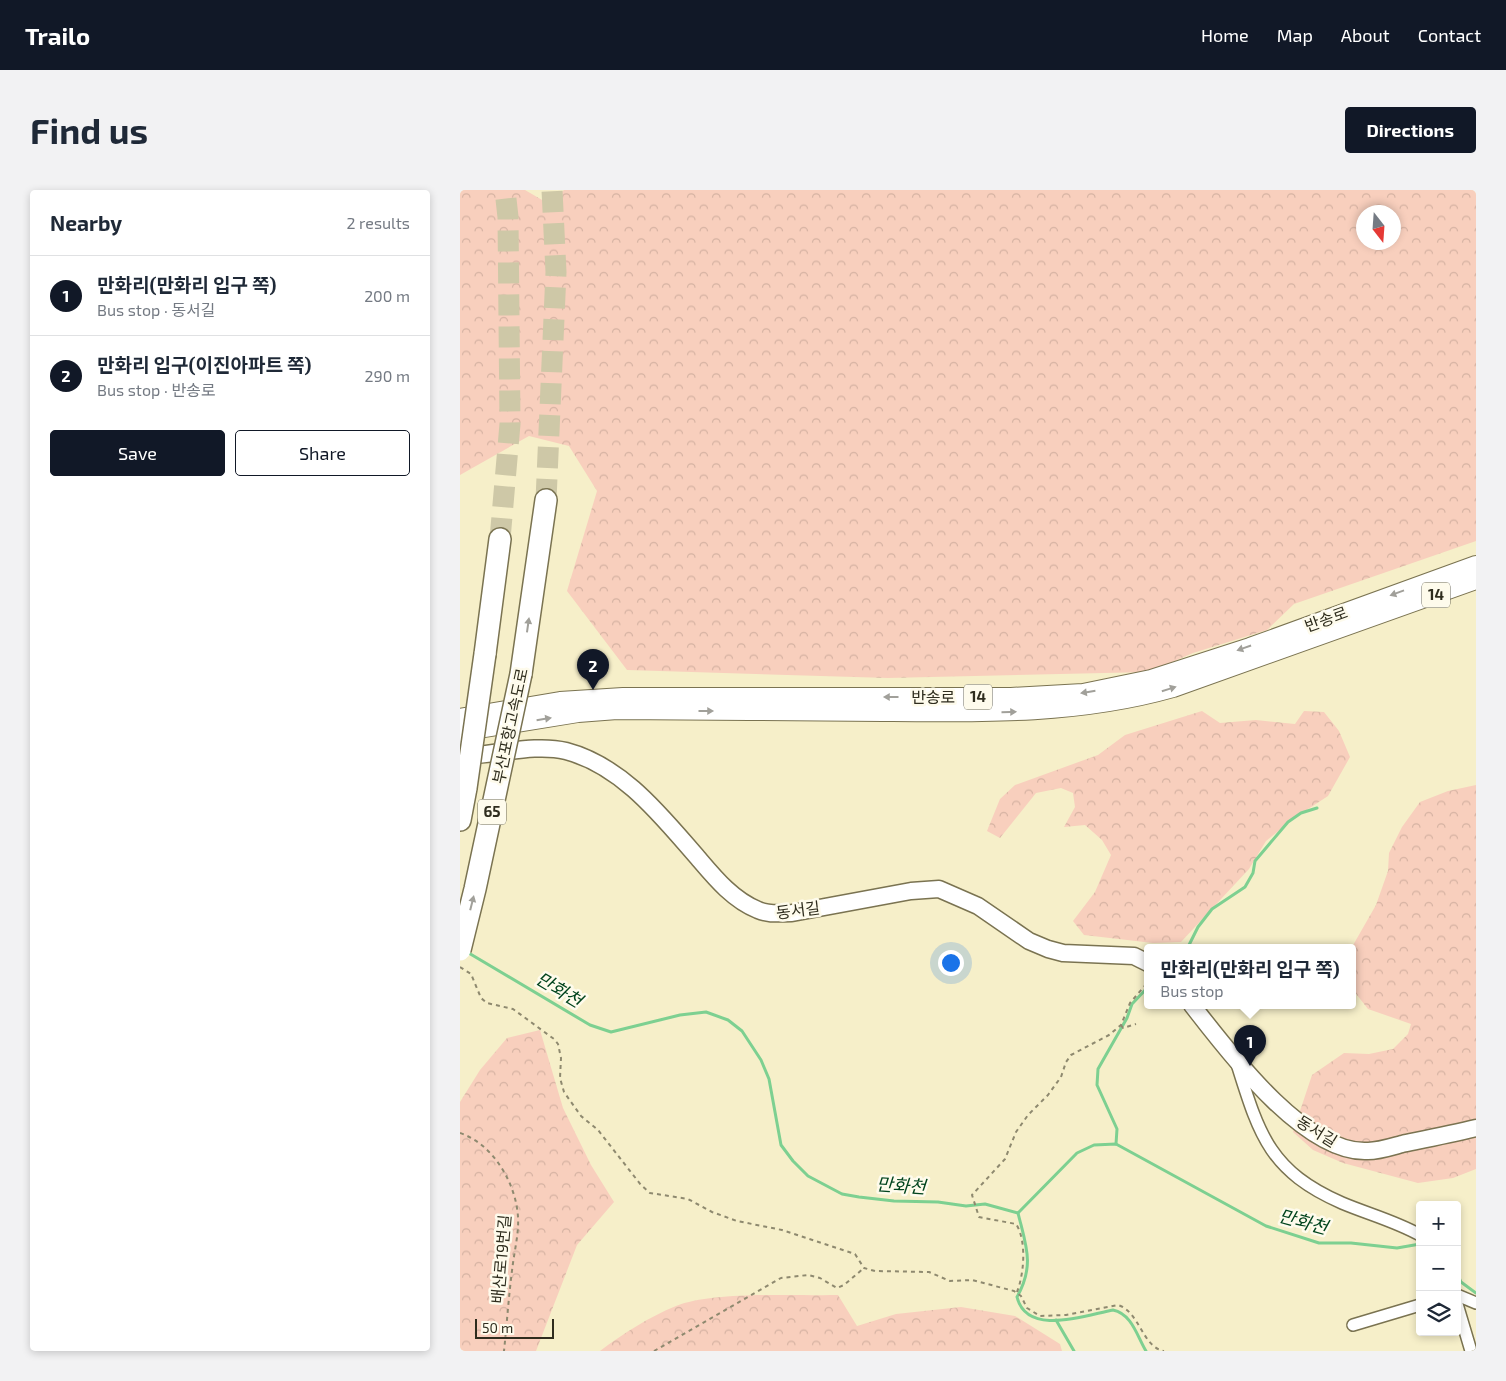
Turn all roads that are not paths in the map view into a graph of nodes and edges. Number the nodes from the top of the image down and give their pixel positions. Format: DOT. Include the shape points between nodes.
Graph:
graph roads {
  1 [pos="546,500"];
  2 [pos="500,539"];
  3 [pos="1476,564"];
  4 [pos="1476,580"];
  5 [pos="461,725"];
  6 [pos="460,820"];
  7 [pos="460,950"];
  8 [pos="1144,961"];
  9 [pos="1195,1009"];
  10 [pos="1236,1062"];
  11 [pos="1261,1086"];
  12 [pos="1247,1095"];
  13 [pos="1476,1128"];
  14 [pos="1416,1233"];
  15 [pos="1461,1297"];
  16 [pos="1476,1303"];
  17 [pos="1416,1306"];
  18 [pos="1461,1317"];
  19 [pos="1353,1325"];
  20 [pos="1471,1351"];
  7 -- 1 [label="highway, 부산포항고속도로 / 65, one-way, bridge" via="476,890 521,674"];
  2 -- 6 [label="highway, 부산포항고속도로 / 65, bridge"];
  3 -- 5 [label="main road, 반송로 / 14, one-way" via="1160,676 1083,693 1011,697 623,697 560,701"];
  5 -- 4 [label="main road, 반송로 / 14, one-way" via="617,710 1023,712 1094,706 1173,688"];
  5 -- 8 [label="street, 동서길" via="469,754 547,749 567,751 615,774 655,809 726,889 759,911 792,913 911,891 939,889 978,906 1029,941 1048,949 1063,953 1134,956"];
  9 -- 10 [label="street, 동서길"];
  10 -- 11 [label="street, 동서길"];
  10 -- 12 [label="street, 동서길"];
  11 -- 12 [label="street" via="1250,1090"];
  11 -- 13 [label="street, 동서길" via="1298,1122 1336,1146 1367,1152"];
  12 -- 14 [label="street, 동서길" via="1255,1121 1269,1148 1299,1177 1342,1202"];
  15 -- 16 [label="street"];
  17 -- 19 [label="street"];
  18 -- 20 [label="street"];
}
